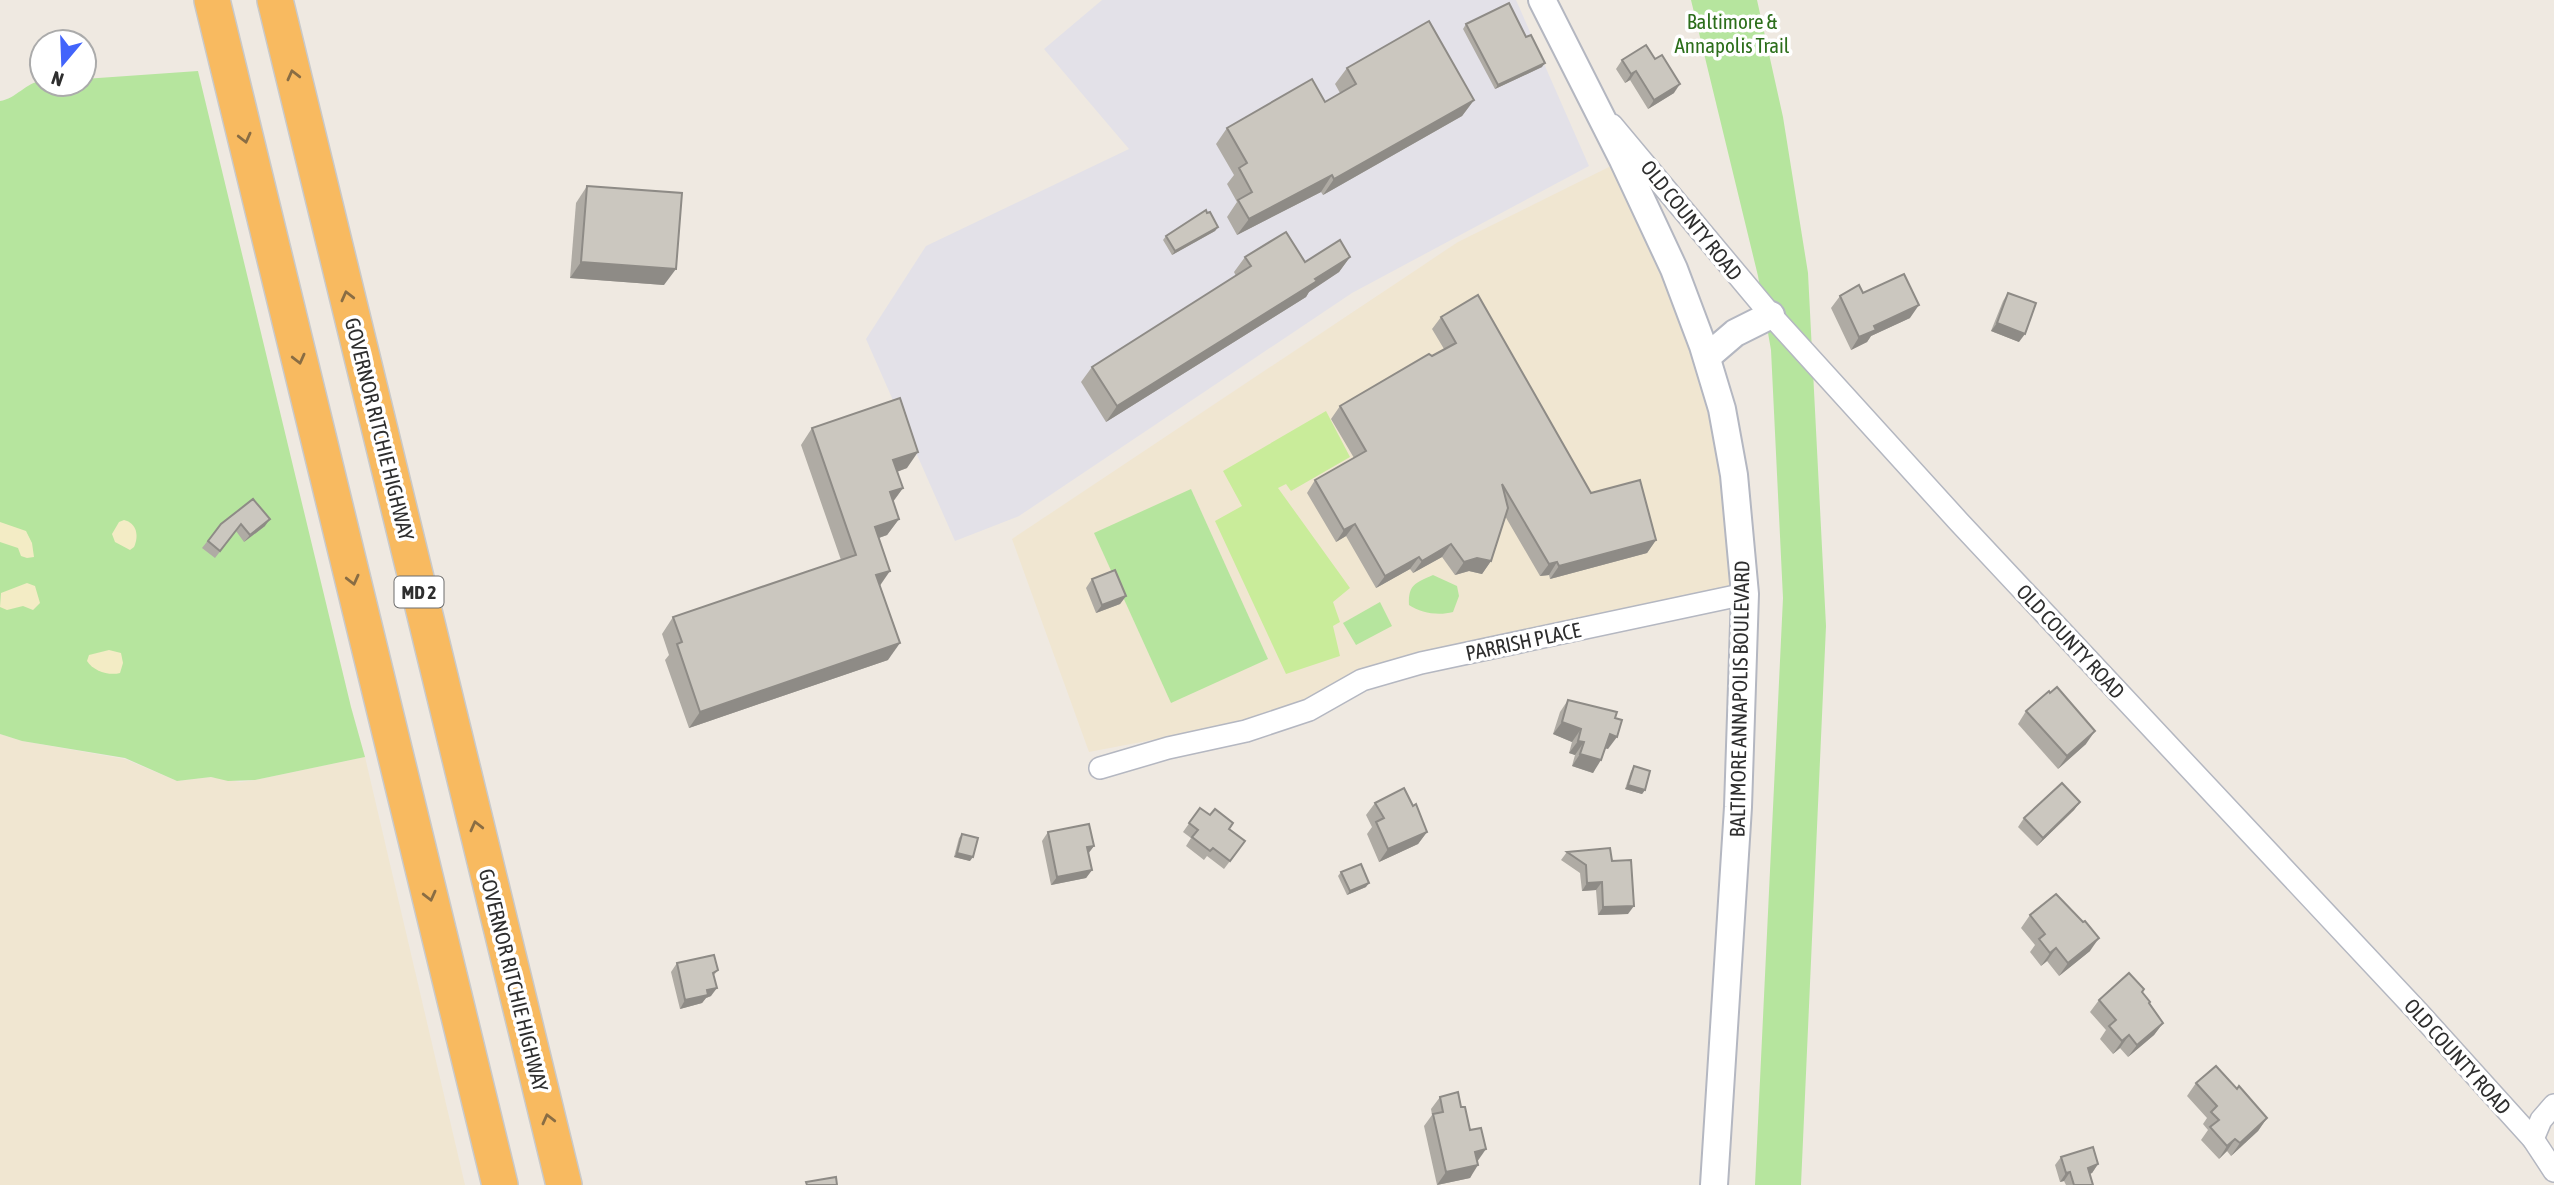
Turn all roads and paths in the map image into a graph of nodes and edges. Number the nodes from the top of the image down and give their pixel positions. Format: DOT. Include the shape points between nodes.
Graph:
graph roads {
  1 [pos="212,0"];
  2 [pos="275,0"];
  3 [pos="1542,0"];
  4 [pos="1594,105"];
  5 [pos="1771,315"];
  6 [pos="1707,357"];
  7 [pos="1745,594"];
  8 [pos="1100,768"];
  9 [pos="2554,1105"];
  10 [pos="2533,1139"];
  11 [pos="2554,1171"];
  12 [pos="500,1185"];
  13 [pos="564,1185"];
  14 [pos="1714,1185"];
  1 -- 12 [label="highway, one-way"];
  13 -- 2 [label="highway, GOVERNOR RITCHIE HIGHWAY / MD 2, one-way"];
  3 -- 4 [label="street, BALTIMORE ANNAPOLIS BOULEVARD"];
  4 -- 5 [label="street, OLD COUNTY ROAD"];
  4 -- 6 [label="street, BALTIMORE ANNAPOLIS BOULEVARD" via="1674,269"];
  5 -- 6 [label="street" via="1735,333"];
  5 -- 10 [label="street, OLD COUNTY ROAD"];
  6 -- 7 [label="street, BALTIMORE ANNAPOLIS BOULEVARD" via="1734,475"];
  7 -- 8 [label="street, PARRISH PLACE" via="1421,663 1362,680 1309,710 1246,731"];
  7 -- 14 [label="street, BALTIMORE ANNAPOLIS BOULEVARD" via="1738,807"];
  9 -- 10 [label="street"];
  10 -- 11 [label="street, OLD COUNTY ROAD"];
}
